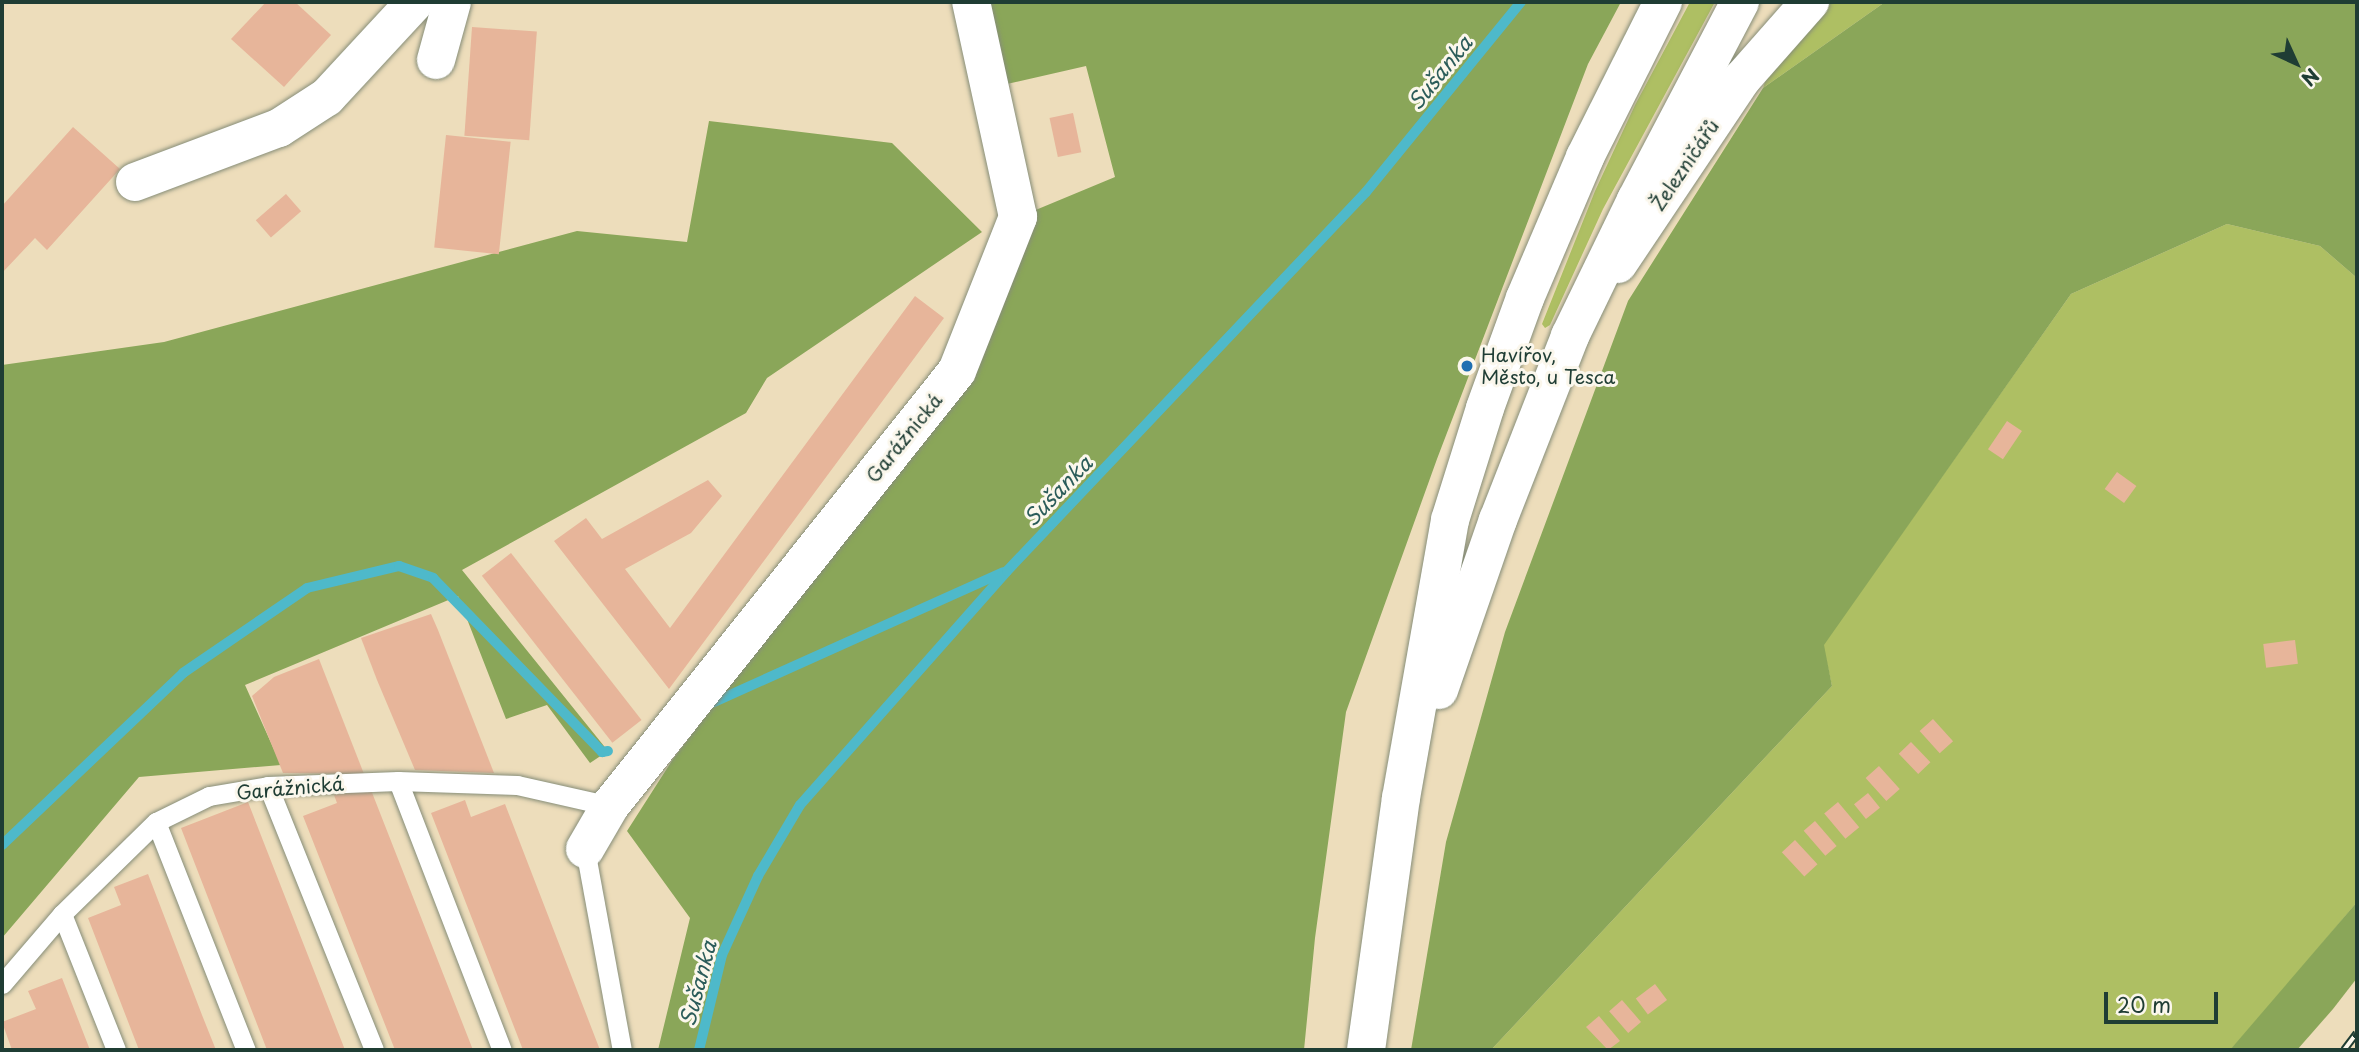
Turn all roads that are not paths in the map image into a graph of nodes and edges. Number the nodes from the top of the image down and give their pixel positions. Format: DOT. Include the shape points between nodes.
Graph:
graph roads {
  1 [pos="415,2"];
  2 [pos="452,2"];
  3 [pos="971,2"];
  4 [pos="1663,2"];
  5 [pos="1740,2"];
  6 [pos="1810,2"];
  7 [pos="436,60"];
  8 [pos="135,182"];
  9 [pos="1570,336"];
  10 [pos="398,781"];
  11 [pos="268,786"];
  12 [pos="1401,798"];
  13 [pos="610,806"];
  14 [pos="156,822"];
  15 [pos="585,849"];
  16 [pos="62,914"];
  17 [pos="2,984"];
  18 [pos="117,1050"];
  19 [pos="246,1050"];
  20 [pos="374,1050"];
  21 [pos="502,1050"];
  22 [pos="622,1050"];
  23 [pos="1366,1050"];
  1 -- 8 [label="main road" via="327,97 279,128"];
  2 -- 7 [label="main road"];
  3 -- 13 [label="main road, Garážnická" via="1018,217 957,371"];
  4 -- 12 [label="main road" via="1585,157 1525,298 1485,408 1450,520"];
  5 -- 9 [label="main road"];
  6 -- 9 [label="main road, Železničářů" via="1742,79"];
  9 -- 12 [label="main road" via="1498,520"];
  10 -- 11 [label="lane, Garážnická"];
  10 -- 13 [label="lane, Garážnická" via="517,785"];
  10 -- 21 [label="lane"];
  11 -- 14 [label="lane, Garážnická" via="209,796"];
  11 -- 20 [label="lane"];
  12 -- 23 [label="main road"];
  13 -- 15 [label="main road, Garážnická"];
  14 -- 16 [label="lane, Garážnická"];
  14 -- 19 [label="lane"];
  15 -- 22 [label="lane"];
  16 -- 17 [label="lane, Garážnická"];
  16 -- 18 [label="lane"];
}
